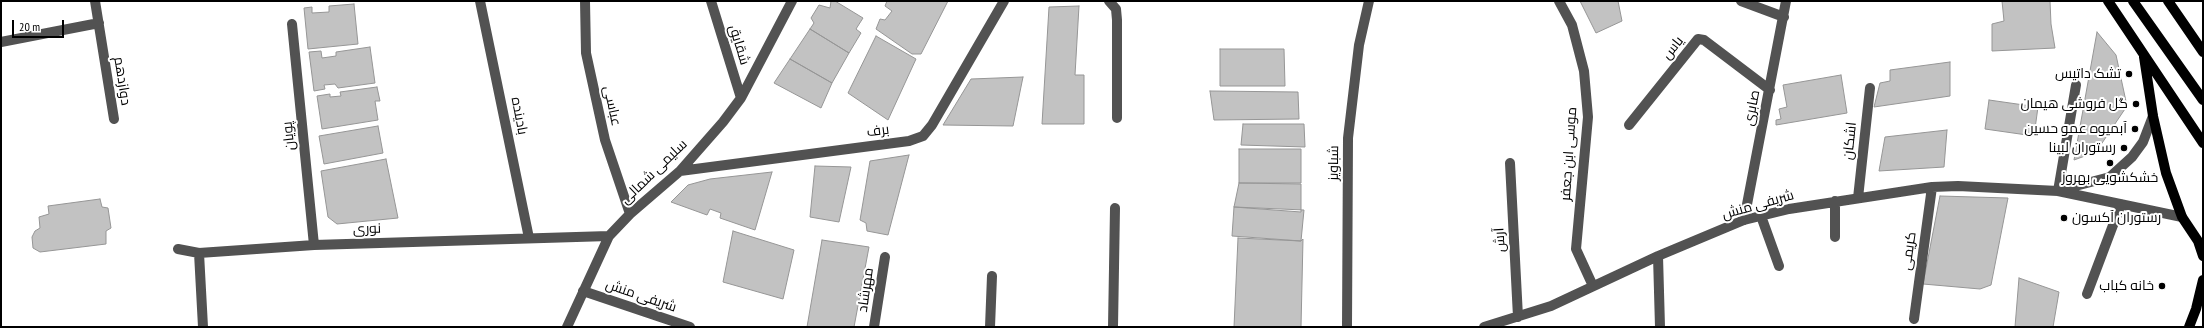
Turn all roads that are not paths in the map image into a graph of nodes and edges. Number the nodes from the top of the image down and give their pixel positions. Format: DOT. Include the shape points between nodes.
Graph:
graph roads {
  1 [pos="95,1"];
  2 [pos="480,1"];
  3 [pos="585,1"];
  4 [pos="711,1"];
  5 [pos="792,1"];
  6 [pos="1004,1"];
  7 [pos="1108,1"];
  8 [pos="1369,1"];
  9 [pos="1559,1"];
  10 [pos="1741,1"];
  11 [pos="1786,1"];
  12 [pos="2108,1"];
  13 [pos="2133,1"];
  14 [pos="2168,1"];
  15 [pos="1784,17"];
  16 [pos="99,23"];
  17 [pos="292,24"];
  18 [pos="2183,24"];
  19 [pos="2203,38"];
  20 [pos="1,42"];
  21 [pos="2203,52"];
  22 [pos="2144,57"];
  23 [pos="2076,85"];
  24 [pos="1870,88"];
  25 [pos="1770,90"];
  26 [pos="741,98"];
  27 [pos="2203,100"];
  28 [pos="2153,116"];
  29 [pos="1117,118"];
  30 [pos="114,119"];
  31 [pos="1629,125"];
  32 [pos="2203,144"];
  33 [pos="1510,163"];
  34 [pos="680,171"];
  35 [pos="1932,187"];
  36 [pos="2058,191"];
  37 [pos="1858,198"];
  38 [pos="1835,202"];
  39 [pos="2121,204"];
  40 [pos="1115,208"];
  41 [pos="630,214"];
  42 [pos="1761,216"];
  43 [pos="2182,217"];
  44 [pos="1744,220"];
  45 [pos="609,236"];
  46 [pos="1835,237"];
  47 [pos="529,238"];
  48 [pos="314,244"];
  49 [pos="178,249"];
  50 [pos="199,253"];
  51 [pos="1658,256"];
  52 [pos="2203,256"];
  53 [pos="885,257"];
  54 [pos="1779,266"];
  55 [pos="992,276"];
  56 [pos="2203,280"];
  57 [pos="1593,286"];
  58 [pos="583,290"];
  59 [pos="2087,294"];
  60 [pos="2203,300"];
  61 [pos="2196,309"];
  62 [pos="1518,317"];
  63 [pos="1914,319"];
  64 [pos="203,327"];
  65 [pos="567,327"];
  66 [pos="690,327"];
  67 [pos="874,327"];
  68 [pos="990,327"];
  69 [pos="1113,327"];
  70 [pos="1347,327"];
  71 [pos="1484,327"];
  72 [pos="1660,327"];
  73 [pos="2189,327"];
  1 -- 16 [label="street, دوازدهم"];
  2 -- 47 [label="street, بادینده"];
  3 -- 41 [label="street, عباسی" via="586,53 604,140"];
  4 -- 26 [label="street, شقایق"];
  5 -- 26 [label="street, سلیمی شمالی"];
  6 -- 34 [label="street, برف" via="932,125 923,136 909,142"];
  7 -- 29 [label="street" via="1116,8 1117,20"];
  8 -- 70 [label="street, شباویز" via="1359,45 1348,138"];
  9 -- 57 [label="street, موسی ابن جعفر" via="1572,25 1584,71 1588,117 1576,249"];
  10 -- 15 [label="street"];
  11 -- 15 [label="street, صابری"];
  12 -- 22 [label="main road"];
  13 -- 27 [label="main road"];
  14 -- 18 [label="main road"];
  15 -- 25 [label="street, صابری"];
  16 -- 20 [label="street"];
  16 -- 30 [label="street, دوازدهم"];
  17 -- 48 [label="street, پویان"];
  18 -- 19 [label="main road"];
  18 -- 21 [label="main road"];
  22 -- 28 [label="main road"];
  22 -- 32 [label="main road"];
  23 -- 36 [label="street"];
  24 -- 37 [label="street, اشکان"];
  25 -- 31 [label="street, یاس" via="1704,40 1698,39"];
  25 -- 44 [label="street, صابری"];
  26 -- 34 [label="street, سلیمی شمالی"];
  28 -- 36 [label="street" via="2142,142 2132,157 2110,177"];
  28 -- 43 [label="main road" via="2166,173"];
  33 -- 62 [label="street, آرش"];
  34 -- 41 [label="street, سلیمی شمالی"];
  35 -- 36 [label="street, شریفی منش"];
  35 -- 37 [label="street, شریفی منش"];
  35 -- 63 [label="street, کریمی"];
  36 -- 39 [label="street"];
  37 -- 38 [label="street, شریفی منش"];
  38 -- 42 [label="street, شریفی منش"];
  38 -- 46 [label="street"];
  39 -- 43 [label="street"];
  39 -- 59 [label="street"];
  40 -- 69 [label="street"];
  41 -- 45 [label="street, سلیمی شمالی"];
  42 -- 44 [label="street, شریفی منش"];
  42 -- 54 [label="street"];
  43 -- 52 [label="main road" via="2198,241"];
  44 -- 51 [label="street, شریفی منش"];
  45 -- 47 [label="street, نوری"];
  45 -- 58 [label="street, سلیمی شمالی"];
  47 -- 48 [label="street, نوری"];
  48 -- 50 [label="street, نوری"];
  49 -- 50 [label="street, نوری"];
  50 -- 64 [label="street"];
  51 -- 57 [label="street, شریفی منش"];
  51 -- 72 [label="street"];
  53 -- 67 [label="street, مهرشاد"];
  55 -- 68 [label="street"];
  56 -- 61 [label="main road"];
  57 -- 62 [label="street, شریفی منش" via="1551,306"];
  58 -- 65 [label="street, سلیمی شمالی"];
  58 -- 66 [label="street, شریفی منش"];
  60 -- 61 [label="main road"];
  61 -- 73 [label="main road"];
  62 -- 71 [label="street, شریفی منش"];
}
